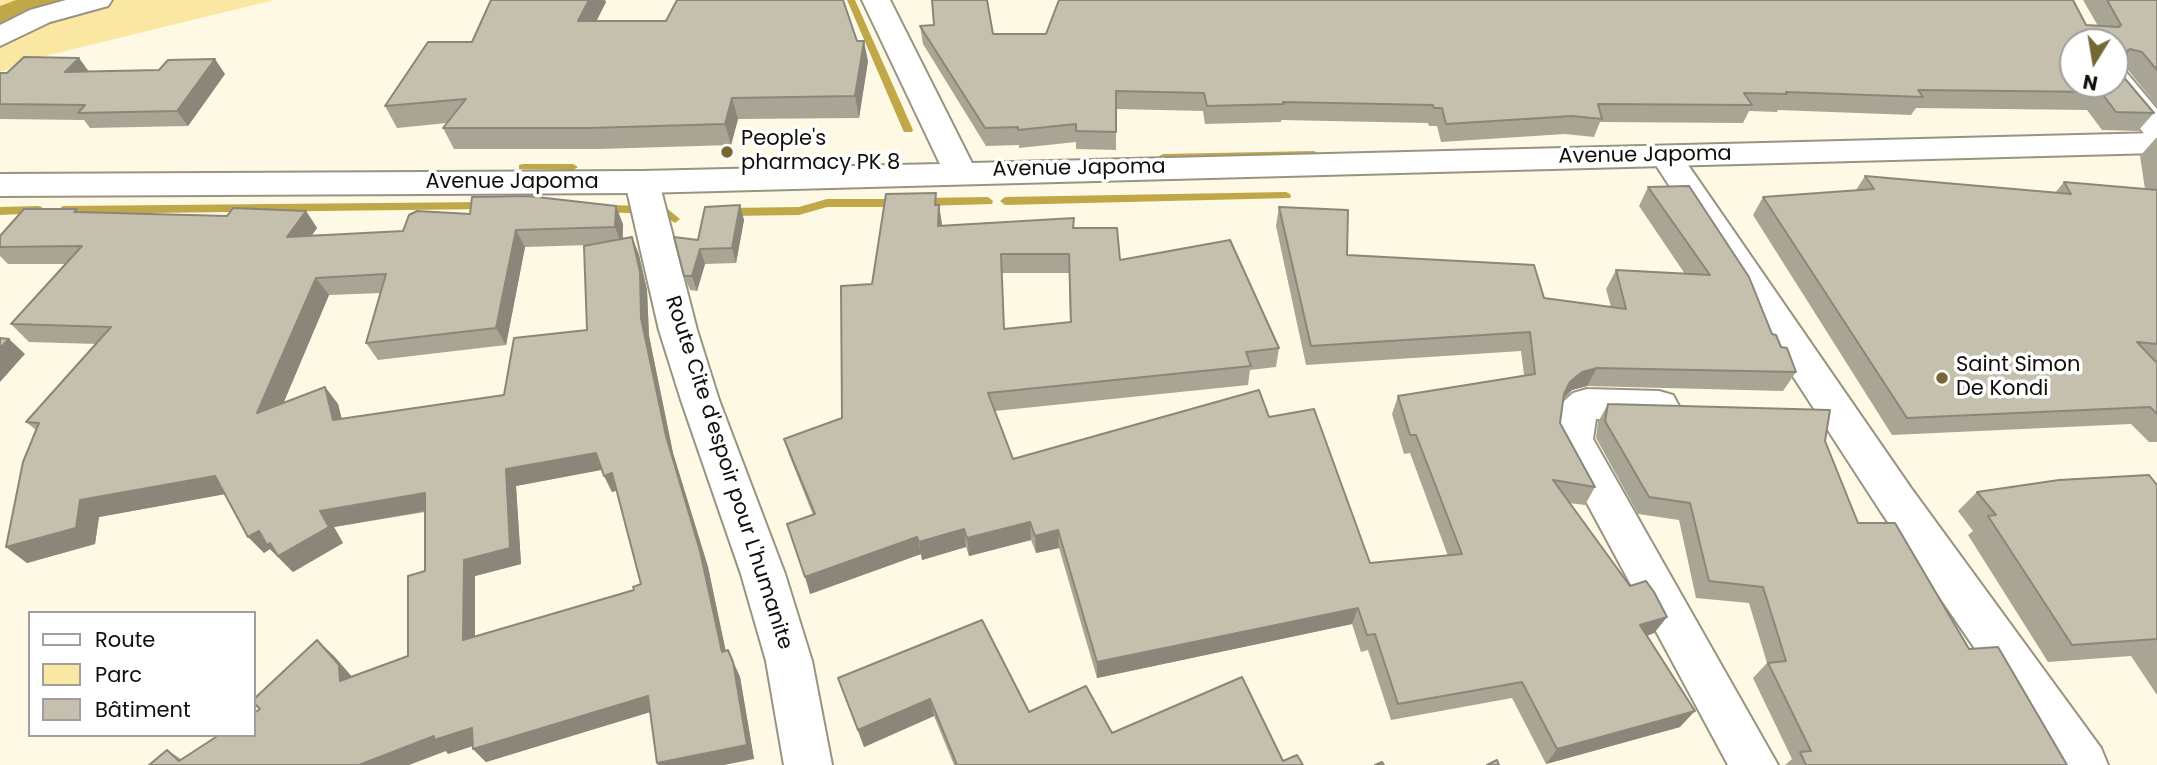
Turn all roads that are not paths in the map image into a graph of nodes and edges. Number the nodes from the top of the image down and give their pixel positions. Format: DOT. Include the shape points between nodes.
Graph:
graph roads {
  1 [pos="99,0"];
  2 [pos="876,0"];
  3 [pos="0,37"];
  4 [pos="2129,95"];
  5 [pos="2157,129"];
  6 [pos="2157,143"];
  7 [pos="1666,156"];
  8 [pos="960,172"];
  9 [pos="642,182"];
  10 [pos="0,185"];
  11 [pos="1697,407"];
  12 [pos="1794,410"];
  13 [pos="1836,410"];
  14 [pos="808,765"];
  15 [pos="1754,765"];
  16 [pos="2084,765"];
  1 -- 3 [label="main road" via="40,16"];
  2 -- 8 [label="main road"];
  4 -- 5 [label="main road"];
  6 -- 7 [label="main road, Avenue Japoma"];
  7 -- 8 [label="main road, Avenue Japoma"];
  7 -- 13 [label="main road"];
  8 -- 9 [label="main road, Avenue Japoma"];
  9 -- 10 [label="main road, Avenue Japoma"];
  9 -- 14 [label="main road, Route Cite d'espoir pour L'humanite" via="699,400 763,574 789,660"];
  11 -- 15 [label="main road" via="1587,404 1577,413 1573,440"];
  12 -- 13 [label="main road"];
  13 -- 16 [label="main road"];
}
